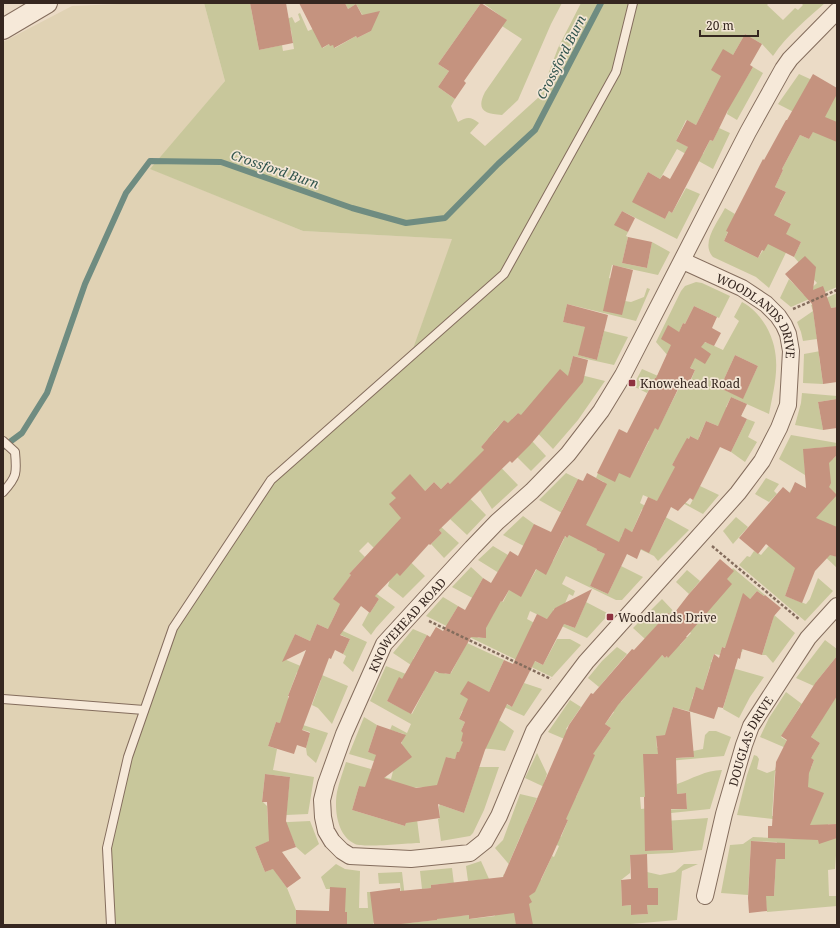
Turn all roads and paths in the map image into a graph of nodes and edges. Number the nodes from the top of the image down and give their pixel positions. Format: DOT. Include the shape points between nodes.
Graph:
graph roads {
  1 [pos="47,3"];
  2 [pos="632,3"];
  3 [pos="837,11"];
  4 [pos="3,29"];
  5 [pos="683,261"];
  6 [pos="837,290"];
  7 [pos="778,316"];
  8 [pos="3,441"];
  9 [pos="3,492"];
  10 [pos="700,535"];
  11 [pos="837,606"];
  12 [pos="412,613"];
  13 [pos="814,633"];
  14 [pos="566,687"];
  15 [pos="3,699"];
  16 [pos="144,710"];
  17 [pos="326,831"];
  18 [pos="705,896"];
  19 [pos="111,925"];
  1 -- 4 [label="street"];
  2 -- 16 [label="lane" via="616,72 504,274 271,480 173,628"];
  3 -- 5 [label="street, KNOWEHEAD ROAD" via="790,58 783,69"];
  5 -- 7 [label="street, WOODLANDS DRIVE" via="742,288 766,304"];
  5 -- 12 [label="street, KNOWEHEAD ROAD" via="623,375 601,411 568,454 472,548"];
  6 -- 7 [label="path"];
  7 -- 10 [label="street, WOODLANDS DRIVE" via="788,334 791,351 788,405 760,464 738,494"];
  8 -- 9 [label="lane" via="15,452 17,467 15,478"];
  10 -- 13 [label="path"];
  10 -- 14 [label="street, WOODLANDS DRIVE"];
  11 -- 13 [label="street, DOUGLAS DRIVE"];
  12 -- 14 [label="path"];
  12 -- 17 [label="street, KNOWEHEAD ROAD" via="384,644 344,734 322,800"];
  13 -- 18 [label="street, DOUGLAS DRIVE" via="808,638 747,736 724,814"];
  14 -- 17 [label="street, WOODLANDS DRIVE" via="530,738 499,816 485,841 470,853 410,859 350,856 332,841"];
  15 -- 16 [label="lane"];
  16 -- 19 [label="lane" via="128,757 107,848"];
}
